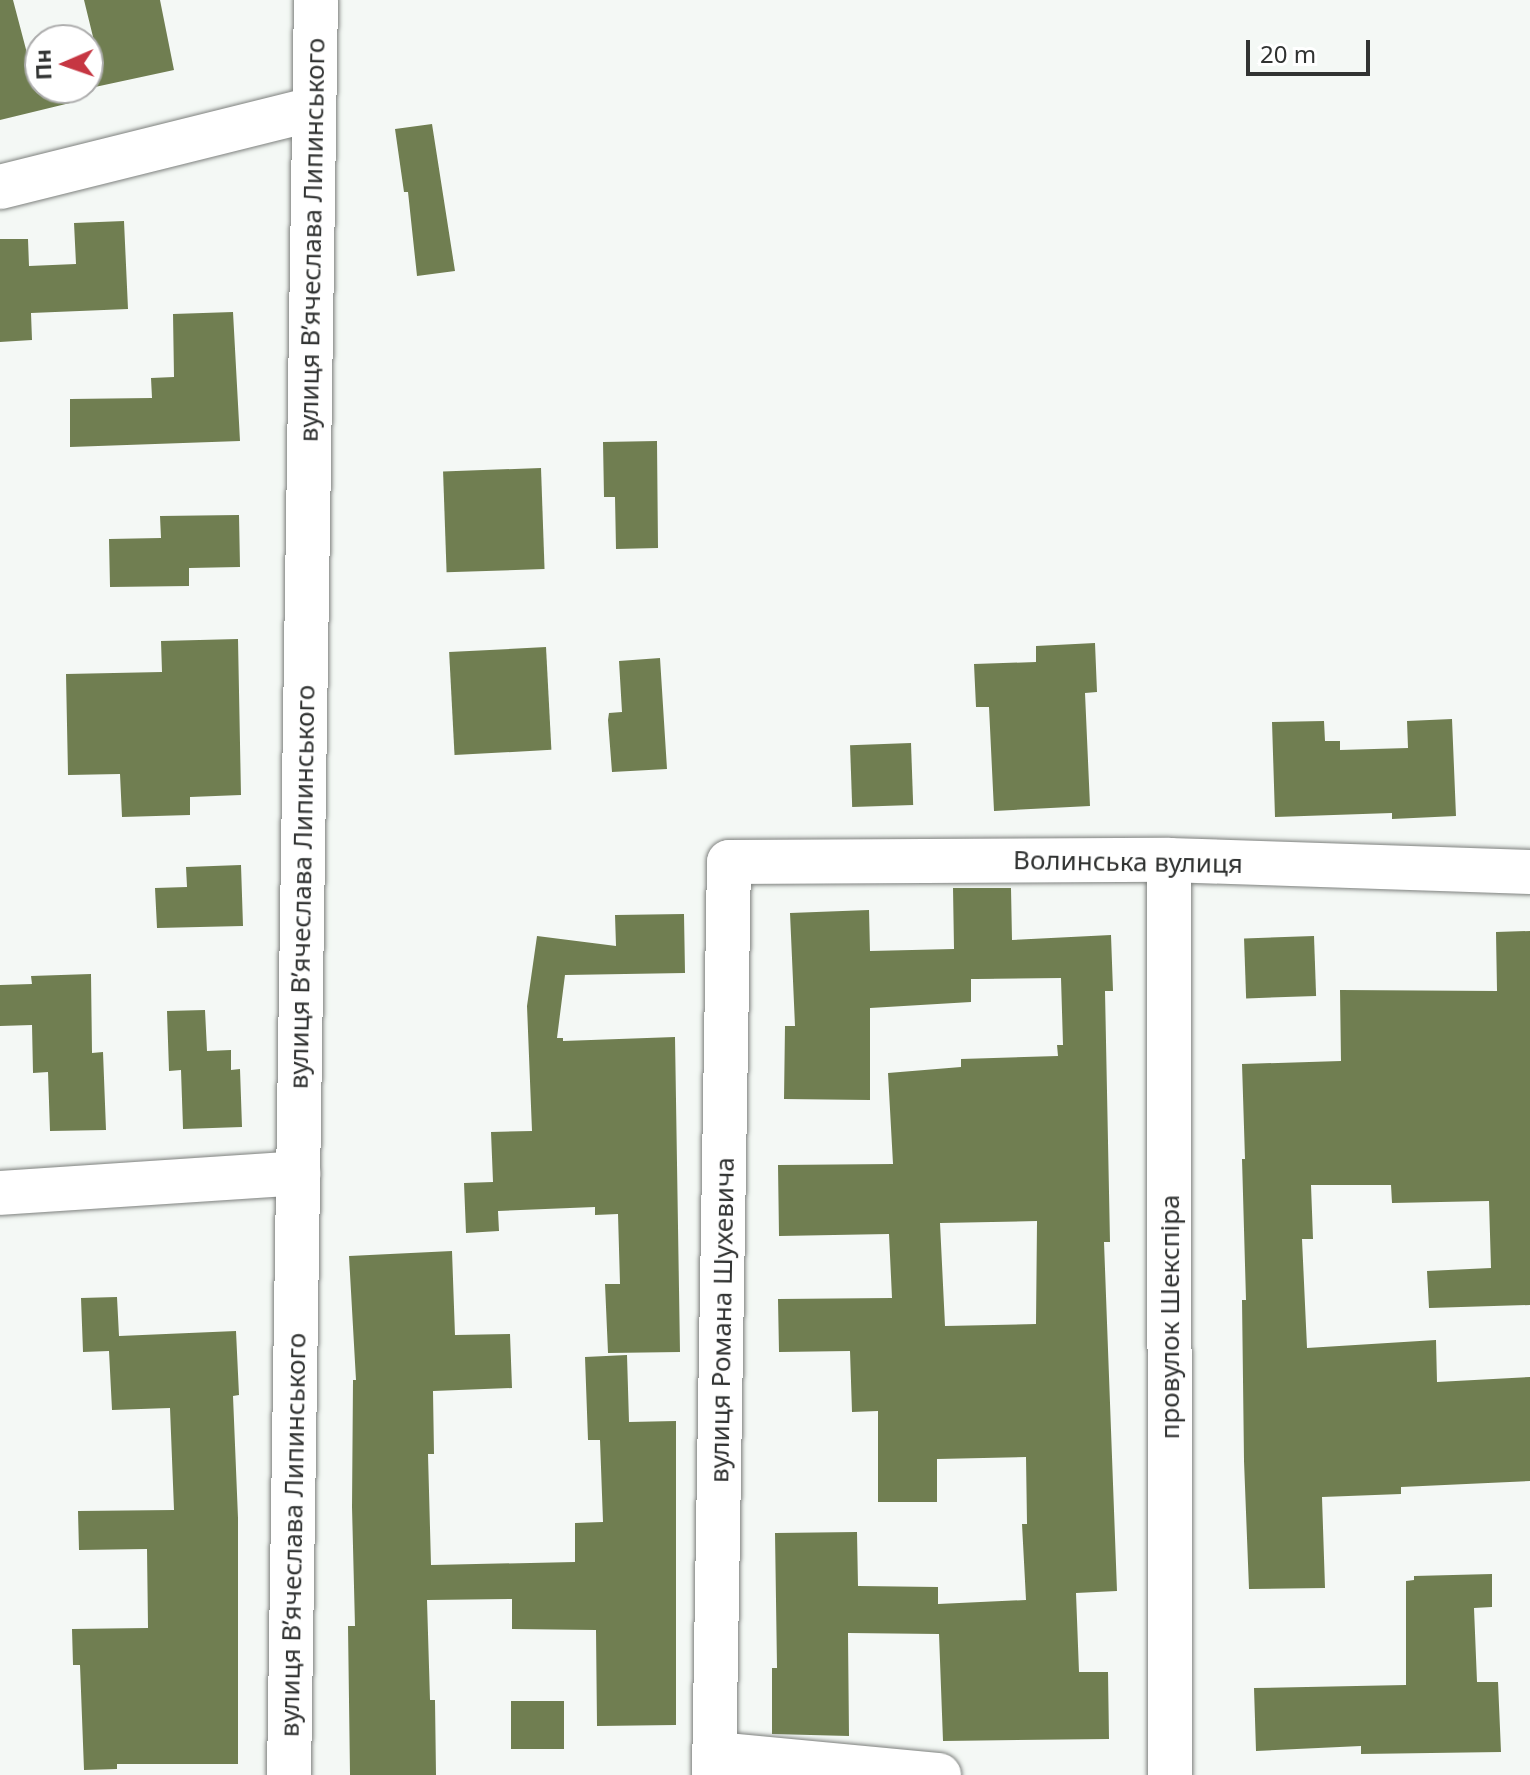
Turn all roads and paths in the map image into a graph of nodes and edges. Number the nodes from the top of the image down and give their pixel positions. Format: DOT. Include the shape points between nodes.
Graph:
graph roads {
  1 [pos="316,0"];
  2 [pos="312,109"];
  3 [pos="0,187"];
  4 [pos="1169,860"];
  5 [pos="729,865"];
  6 [pos="1530,872"];
  7 [pos="298,1173"];
  8 [pos="0,1193"];
  9 [pos="715,1764"];
  10 [pos="289,1775"];
  11 [pos="939,1775"];
  12 [pos="1170,1775"];
  1 -- 2 [label="street, вулиця Вʼячеслава Липинського"];
  2 -- 3 [label="street"];
  2 -- 7 [label="street, вулиця Вʼячеслава Липинського"];
  4 -- 5 [label="street, Волинська вулиця"];
  4 -- 6 [label="street, Волинська вулиця"];
  4 -- 12 [label="street, провулок Шекспіра"];
  5 -- 9 [label="street, вулиця Романа Шухевича"];
  7 -- 8 [label="street"];
  7 -- 10 [label="street, вулиця Вʼячеслава Липинського"];
  9 -- 11 [label="street"];
}
